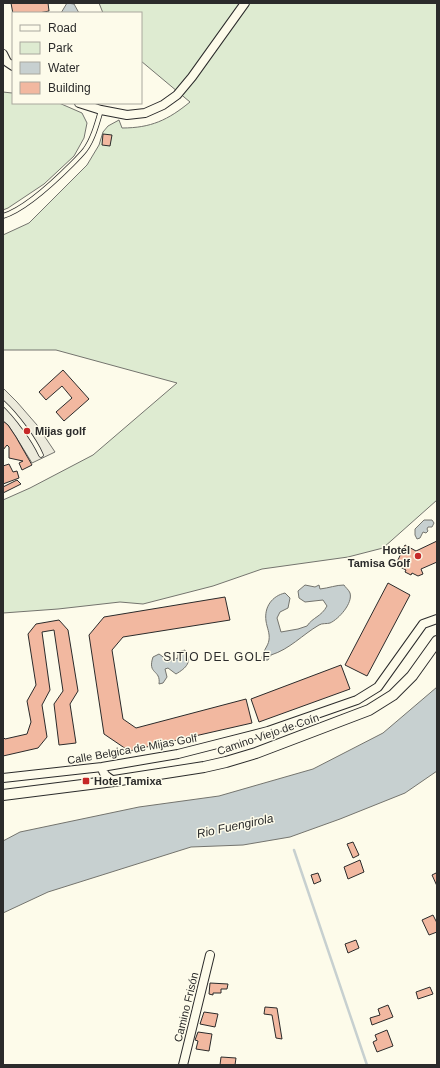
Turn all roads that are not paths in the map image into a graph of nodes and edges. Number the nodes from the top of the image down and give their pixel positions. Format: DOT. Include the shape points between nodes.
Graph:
graph roads {
  1 [pos="245,3"];
  2 [pos="3,54"];
  3 [pos="12,65"];
  4 [pos="82,104"];
  5 [pos="101,110"];
  6 [pos="3,216"];
  7 [pos="4,405"];
  8 [pos="41,455"];
  9 [pos="437,619"];
  10 [pos="437,641"];
  11 [pos="102,770"];
  12 [pos="3,778"];
  13 [pos="114,781"];
  14 [pos="94,784"];
  15 [pos="3,795"];
  16 [pos="210,955"];
  17 [pos="183,1065"];
  1 -- 5 [label="street" via="177,95 145,113 127,115"];
  2 -- 3 [label="street"];
  4 -- 5 [label="street"];
  5 -- 6 [label="lane" via="85,151 40,192 11,214"];
  7 -- 8 [label="lane"];
  9 -- 11 [label="street, Calle Belgica de Mijas Golf" via="423,624 378,687 357,700 268,731"];
  10 -- 13 [label="street, Camino Viejo de Coín" via="412,676 392,695 369,710 226,762"];
  11 -- 12 [label="street, Calle Belgica de Mijas Golf"];
  11 -- 13 [label="street"];
  11 -- 14 [label="street" via="100,779"];
  13 -- 14 [label="street, Camino Viejo de Coín"];
  14 -- 15 [label="street, Camino Viejo de Coín"];
  16 -- 17 [label="street, Camino Frisón"];
}
